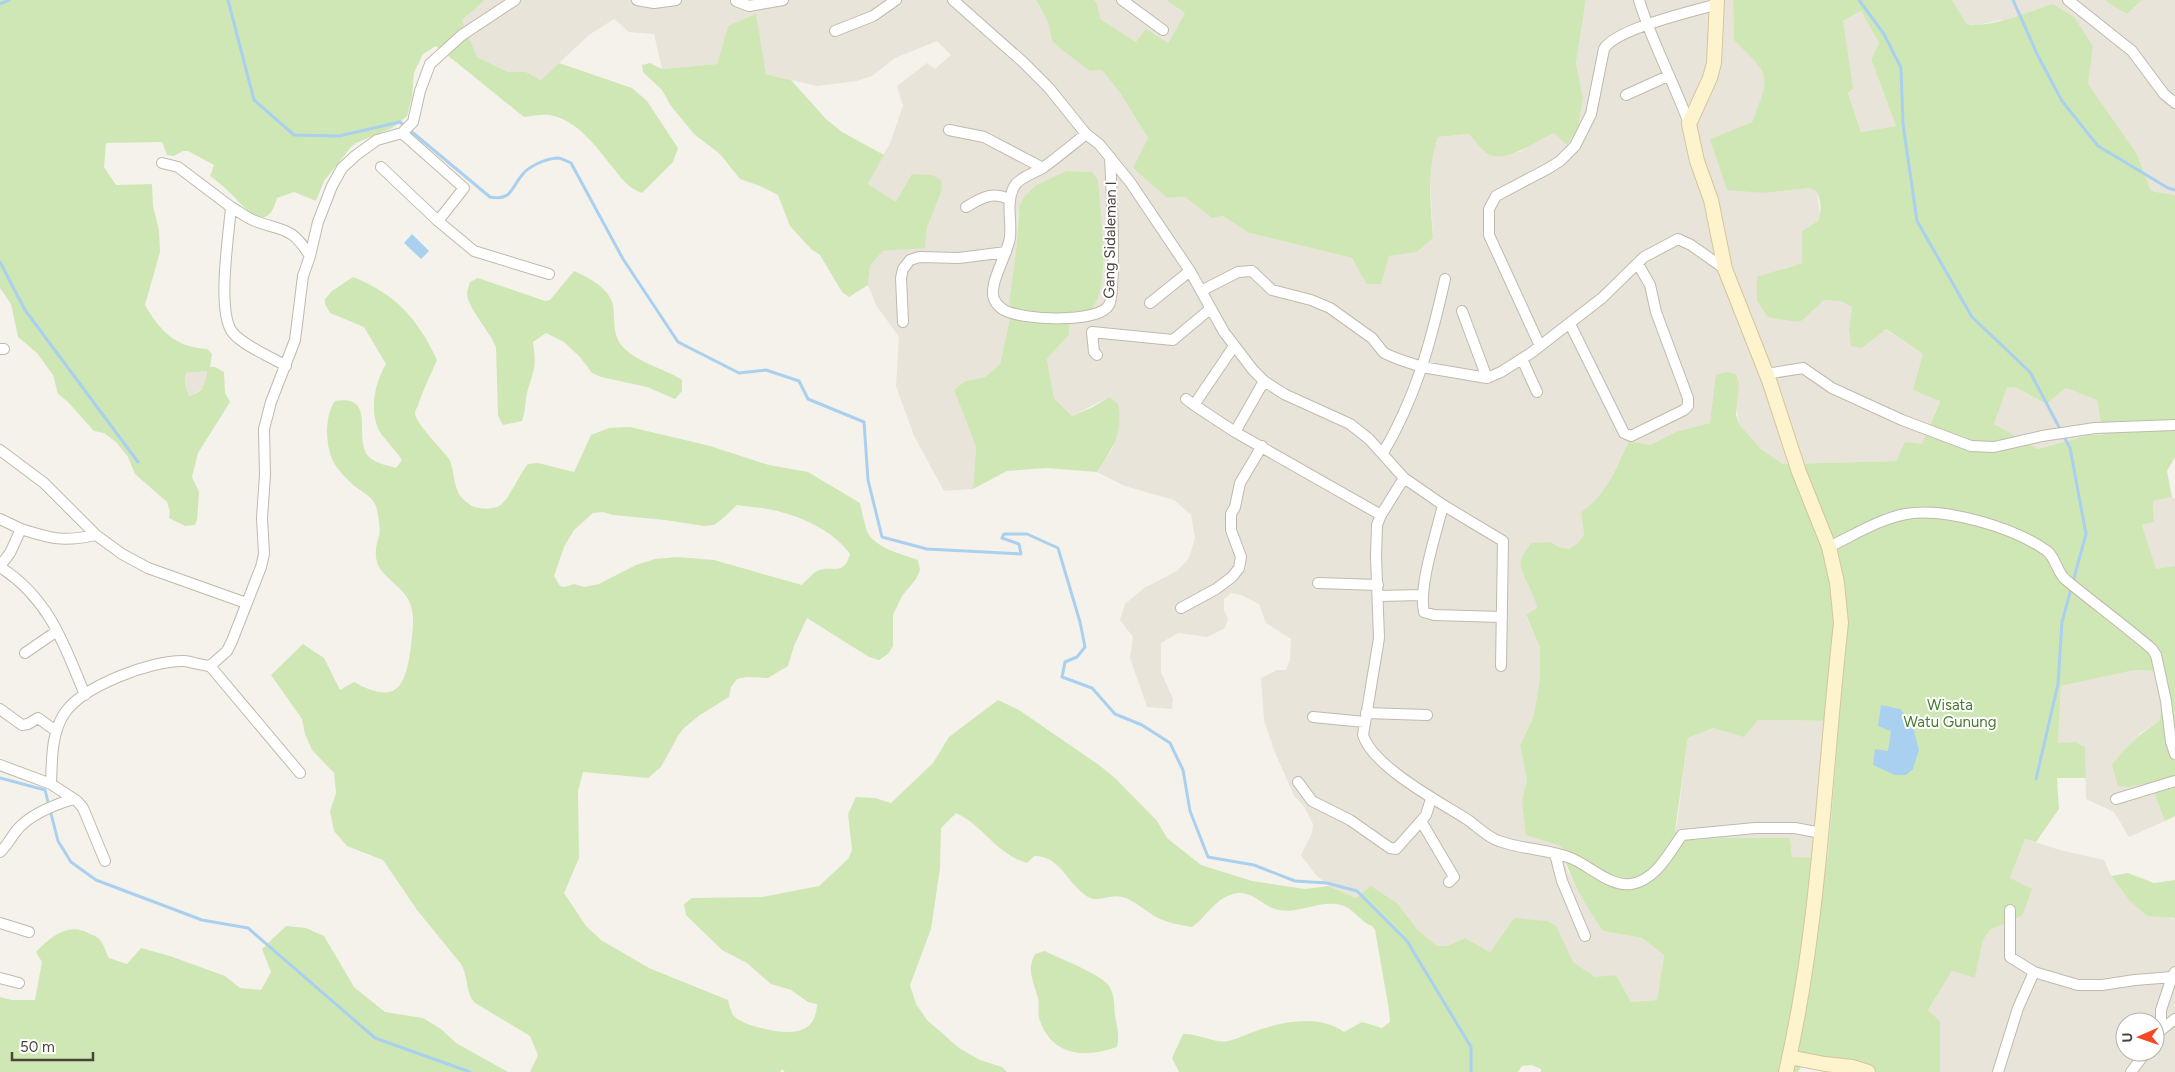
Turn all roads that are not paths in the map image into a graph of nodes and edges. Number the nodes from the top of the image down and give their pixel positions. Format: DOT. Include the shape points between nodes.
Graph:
graph roads {
  1 [pos="515,0"];
  2 [pos="637,0"];
  3 [pos="676,0"];
  4 [pos="783,0"];
  5 [pos="896,0"];
  6 [pos="953,0"];
  7 [pos="1122,0"];
  8 [pos="1639,0"];
  9 [pos="2068,0"];
  10 [pos="736,1"];
  11 [pos="1718,2"];
  12 [pos="1646,25"];
  13 [pos="1163,30"];
  14 [pos="835,31"];
  15 [pos="1668,76"];
  16 [pos="1626,95"];
  17 [pos="2175,103"];
  18 [pos="1689,124"];
  19 [pos="407,128"];
  20 [pos="949,130"];
  21 [pos="1086,134"];
  22 [pos="1110,157"];
  23 [pos="162,163"];
  24 [pos="381,167"];
  25 [pos="1043,168"];
  26 [pos="1009,199"];
  27 [pos="231,207"];
  28 [pos="966,207"];
  29 [pos="438,221"];
  30 [pos="1006,252"];
  31 [pos="310,256"];
  32 [pos="1638,264"];
  33 [pos="1725,270"];
  34 [pos="1190,271"];
  35 [pos="549,274"];
  36 [pos="1445,279"];
  37 [pos="1201,291"];
  38 [pos="1150,303"];
  39 [pos="1210,309"];
  40 [pos="1462,311"];
  41 [pos="1092,316"];
  42 [pos="903,322"];
  43 [pos="1570,324"];
  44 [pos="1092,332"];
  45 [pos="1234,346"];
  46 [pos="1540,346"];
  47 [pos="1097,355"];
  48 [pos="1522,359"];
  49 [pos="286,366"];
  50 [pos="1422,367"];
  51 [pos="1766,374"];
  52 [pos="1487,378"];
  53 [pos="1264,381"];
  54 [pos="1537,392"];
  55 [pos="2175,425"];
  56 [pos="1235,432"];
  57 [pos="1262,446"];
  58 [pos="0,450"];
  59 [pos="1383,453"];
  60 [pos="1404,478"];
  61 [pos="1443,505"];
  62 [pos="1381,515"];
  63 [pos="0,519"];
  64 [pos="20,529"];
  65 [pos="96,535"];
  66 [pos="1829,546"];
  67 [pos="0,566"];
  68 [pos="1318,583"];
  69 [pos="1378,590"];
  70 [pos="1423,595"];
  71 [pos="246,603"];
  72 [pos="1181,608"];
  73 [pos="1502,617"];
  74 [pos="57,631"];
  75 [pos="25,653"];
  76 [pos="210,666"];
  77 [pos="1501,666"];
  78 [pos="85,695"];
  79 [pos="0,709"];
  80 [pos="1427,715"];
  81 [pos="1313,717"];
  82 [pos="1365,718"];
  83 [pos="56,731"];
  84 [pos="2175,754"];
  85 [pos="0,765"];
  86 [pos="300,773"];
  87 [pos="2175,781"];
  88 [pos="1298,782"];
  89 [pos="52,784"];
  90 [pos="73,799"];
  91 [pos="1431,799"];
  92 [pos="2116,799"];
  93 [pos="1421,821"];
  94 [pos="1821,833"];
  95 [pos="0,852"];
  96 [pos="1555,854"];
  97 [pos="105,861"];
  98 [pos="1449,882"];
  99 [pos="2010,910"];
  100 [pos="0,923"];
  101 [pos="29,932"];
  102 [pos="1585,936"];
  103 [pos="2034,972"];
  104 [pos="2173,975"];
  105 [pos="0,978"];
  106 [pos="19,983"];
  107 [pos="2161,1012"];
  108 [pos="2175,1019"];
  109 [pos="2165,1028"];
  110 [pos="1790,1057"];
  111 [pos="1786,1072"];
  112 [pos="1868,1072"];
  113 [pos="1998,1072"];
  1 -- 19 [label="street" via="462,35 430,64"];
  2 -- 3 [label="street" via="667,3"];
  4 -- 10 [label="street" via="749,6"];
  5 -- 14 [label="street" via="873,16"];
  6 -- 21 [label="street" via="1049,88"];
  7 -- 13 [label="street"];
  8 -- 12 [label="street"];
  9 -- 17 [label="street" via="2132,51 2164,94"];
  11 -- 12 [label="street"];
  11 -- 18 [label="street" via="1714,63"];
  12 -- 15 [label="street"];
  12 -- 46 [label="street" via="1607,44 1592,114 1575,146 1549,168 1496,196 1489,209 1489,235"];
  15 -- 16 [label="street"];
  15 -- 18 [label="street"];
  18 -- 33 [label="street" via="1697,161 1711,200"];
  19 -- 29 [label="street" via="464,188"];
  19 -- 31 [label="street" via="378,140 342,168 318,222"];
  20 -- 25 [label="street" via="984,137"];
  21 -- 22 [label="street"];
  21 -- 25 [label="street"];
  22 -- 34 [label="street" via="1149,208"];
  22 -- 41 [label="street, Gang Sidaleman I" via="1112,296 1103,311"];
  23 -- 27 [label="street" via="178,167"];
  24 -- 29 [label="street"];
  25 -- 26 [label="street" via="1020,181"];
  26 -- 28 [label="street" via="994,194"];
  26 -- 30 [label="street, Gang Sidaleman I" via="1010,237"];
  27 -- 31 [label="street" via="254,221 290,231"];
  27 -- 49 [label="street" via="226,244 227,321 241,340"];
  29 -- 35 [label="street" via="474,251"];
  30 -- 41 [label="street, Gang Sidaleman I" via="993,288 995,300 1003,310 1016,315"];
  30 -- 42 [label="street" via="910,260 901,278"];
  31 -- 49 [label="street" via="303,276 295,340"];
  32 -- 33 [label="street" via="1678,239"];
  32 -- 43 [label="street"];
  32 -- 43 [label="street" via="1650,284 1656,312 1688,398 1688,406 1684,410 1631,436 1624,433"];
  33 -- 51 [label="street"];
  34 -- 37 [label="street"];
  34 -- 38 [label="street"];
  36 -- 50 [label="street"];
  37 -- 39 [label="street"];
  37 -- 50 [label="street" via="1238,272 1252,271 1272,290 1330,308 1372,338 1384,353"];
  39 -- 44 [label="street" via="1173,340"];
  39 -- 45 [label="street"];
  40 -- 52 [label="street"];
  41 -- 44 [label="street"];
  43 -- 46 [label="street"];
  44 -- 47 [label="street"];
  45 -- 53 [label="street"];
  45 -- 56 [label="street" via="1190,402"];
  46 -- 48 [label="street"];
  48 -- 52 [label="street"];
  48 -- 54 [label="street"];
  49 -- 71 [label="street" via="264,429 264,554"];
  50 -- 52 [label="street"];
  50 -- 59 [label="street" via="1409,404"];
  51 -- 55 [label="street" via="1803,368 1832,388 1902,420 1971,446 1994,447 2095,428"];
  51 -- 66 [label="street" via="1799,472"];
  53 -- 56 [label="street"];
  53 -- 59 [label="street" via="1284,394 1350,424"];
  56 -- 57 [label="street"];
  57 -- 62 [label="street"];
  57 -- 72 [label="street" via="1240,483 1231,514 1231,530 1241,557 1239,568 1216,589"];
  58 -- 65 [label="street" via="44,483"];
  59 -- 60 [label="street"];
  60 -- 61 [label="street"];
  60 -- 62 [label="street"];
  61 -- 70 [label="street"];
  61 -- 73 [label="street" via="1503,541"];
  62 -- 69 [label="street" via="1377,525"];
  63 -- 64 [label="street"];
  64 -- 65 [label="street" via="51,539 72,540"];
  64 -- 67 [label="street" via="10,553"];
  65 -- 71 [label="street" via="148,568"];
  66 -- 84 [label="street" via="1886,520 1930,513 1973,519 2049,552 2064,578 2152,649 2158,664"];
  66 -- 94 [label="street" via="1841,623"];
  67 -- 74 [label="street" via="18,578 43,605"];
  68 -- 69 [label="street"];
  69 -- 70 [label="street"];
  69 -- 82 [label="street" via="1379,638"];
  70 -- 73 [label="street" via="1426,614"];
  71 -- 76 [label="street" via="232,641"];
  73 -- 77 [label="street"];
  74 -- 75 [label="street"];
  74 -- 78 [label="street"];
  76 -- 78 [label="street" via="185,661 166,662 104,682"];
  76 -- 86 [label="street"];
  78 -- 83 [label="street" via="65,712"];
  79 -- 83 [label="street" via="22,725 38,718"];
  80 -- 82 [label="street"];
  81 -- 82 [label="street"];
  82 -- 91 [label="street" via="1362,735 1365,744 1386,765"];
  83 -- 89 [label="street"];
  85 -- 89 [label="street"];
  87 -- 92 [label="street"];
  88 -- 93 [label="street" via="1312,801 1350,820 1390,848 1401,846"];
  89 -- 90 [label="street"];
  90 -- 95 [label="street" via="28,818"];
  90 -- 97 [label="street" via="82,808"];
  91 -- 93 [label="street"];
  91 -- 96 [label="street" via="1468,820 1491,838"];
  93 -- 98 [label="street" via="1454,877"];
  94 -- 96 [label="street" via="1795,828 1755,828 1682,835 1652,874 1631,884 1610,880 1588,866"];
  94 -- 110 [label="street" via="1804,981"];
  96 -- 102 [label="street" via="1562,881"];
  99 -- 103 [label="street" via="2010,956"];
  100 -- 101 [label="street"];
  103 -- 104 [label="street" via="2078,985 2102,986"];
  103 -- 113 [label="street" via="2018,1008"];
  104 -- 107 [label="street"];
  105 -- 106 [label="street"];
  108 -- 109 [label="street"];
  110 -- 111 [label="street"];
  110 -- 112 [label="street"];
}
